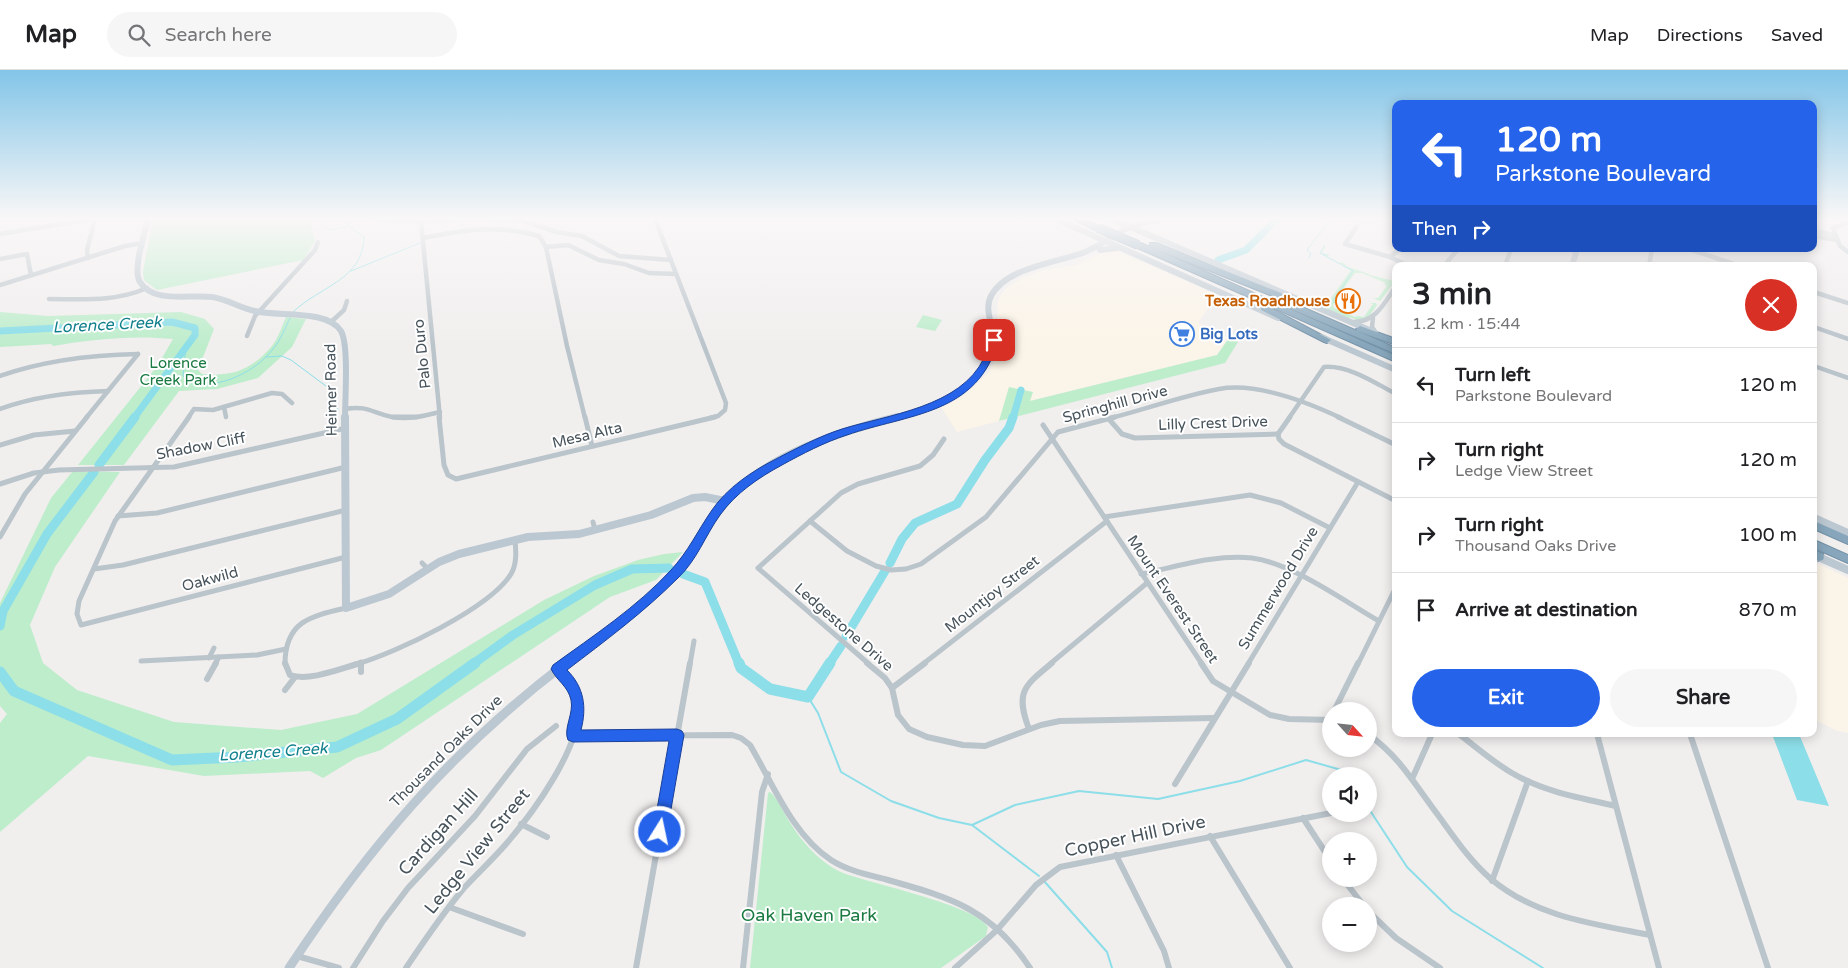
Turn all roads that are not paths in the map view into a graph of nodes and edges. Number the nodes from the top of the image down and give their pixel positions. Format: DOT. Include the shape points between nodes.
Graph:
graph roads {
  1 [pos="671,260"];
  2 [pos="28,261"];
  3 [pos="78,261"];
  4 [pos="139,261"];
  5 [pos="305,261"];
  6 [pos="425,261"];
  7 [pos="549,261"];
  8 [pos="605,261"];
  9 [pos="1073,261"];
  10 [pos="1149,261"];
  11 [pos="1183,261"];
  12 [pos="1189,261"];
  13 [pos="1192,261"];
  14 [pos="1196,261"];
  15 [pos="1198,261"];
  16 [pos="676,274"];
  17 [pos="31,275"];
  18 [pos="0,285"];
  19 [pos="147,288"];
  20 [pos="1392,292"];
  21 [pos="1817,293"];
  22 [pos="49,299"];
  23 [pos="347,301"];
  24 [pos="1848,303"];
  25 [pos="259,312"];
  26 [pos="1373,318"];
  27 [pos="1350,321"];
  28 [pos="331,322"];
  29 [pos="1817,327"];
  30 [pos="1376,333"];
  31 [pos="247,336"];
  32 [pos="1848,339"];
  33 [pos="1327,340"];
  34 [pos="1392,340"];
  35 [pos="1392,341"];
  36 [pos="1392,349"];
  37 [pos="1392,357"];
  38 [pos="1817,367"];
  39 [pos="1392,368"];
  40 [pos="0,376"];
  41 [pos="1848,378"];
  42 [pos="108,392"];
  43 [pos="1392,392"];
  44 [pos="1300,401"];
  45 [pos="292,402"];
  46 [pos="224,407"];
  47 [pos="0,409"];
  48 [pos="345,409"];
  49 [pos="440,412"];
  50 [pos="226,417"];
  51 [pos="1108,418"];
  52 [pos="1043,425"];
  53 [pos="346,428"];
  54 [pos="75,431"];
  55 [pos="1278,434"];
  56 [pos="1052,438"];
  57 [pos="944,439"];
  58 [pos="1392,443"];
  59 [pos="0,445"];
  60 [pos="592,446"];
  61 [pos="346,467"];
  62 [pos="152,468"];
  63 [pos="43,472"];
  64 [pos="456,479"];
  65 [pos="1358,482"];
  66 [pos="0,484"];
  67 [pos="1392,499"];
  68 [pos="725,501"];
  69 [pos="346,510"];
  70 [pos="118,516"];
  71 [pos="1105,519"];
  72 [pos="1817,519"];
  73 [pos="810,521"];
  74 [pos="1817,526"];
  75 [pos="3,527"];
  76 [pos="1330,528"];
  77 [pos="1817,533"];
  78 [pos="1848,533"];
  79 [pos="0,538"];
  80 [pos="1817,539"];
  81 [pos="515,540"];
  82 [pos="1848,540"];
  83 [pos="1817,545"];
  84 [pos="1848,547"];
  85 [pos="1848,552"];
  86 [pos="1817,555"];
  87 [pos="346,556"];
  88 [pos="1848,559"];
  89 [pos="94,569"];
  90 [pos="1848,570"];
  91 [pos="1141,574"];
  92 [pos="1300,576"];
  93 [pos="1147,583"];
  94 [pos="1392,595"];
  95 [pos="346,608"];
  96 [pos="1379,621"];
  97 [pos="694,641"];
  98 [pos="214,648"];
  99 [pos="286,649"];
  100 [pos="219,657"];
  101 [pos="209,658"];
  102 [pos="141,661"];
  103 [pos="361,662"];
  104 [pos="558,669"];
  105 [pos="361,672"];
  106 [pos="295,678"];
  107 [pos="207,679"];
  108 [pos="892,688"];
  109 [pos="285,690"];
  110 [pos="1231,691"];
  111 [pos="1338,702"];
  112 [pos="1214,718"];
  113 [pos="1322,720"];
  114 [pos="556,726"];
  115 [pos="1029,729"];
  116 [pos="677,735"];
  117 [pos="573,736"];
  118 [pos="1431,737"];
  119 [pos="1463,737"];
  120 [pos="1598,737"];
  121 [pos="1691,737"];
  122 [pos="1378,742"];
  123 [pos="768,774"];
  124 [pos="1412,779"];
  125 [pos="1528,781"];
  126 [pos="1175,784"];
  127 [pos="1616,806"];
  128 [pos="1322,814"];
  129 [pos="1303,818"];
  130 [pos="521,824"];
  131 [pos="1210,836"];
  132 [pos="547,837"];
  133 [pos="1322,847"];
  134 [pos="1116,855"];
  135 [pos="1492,881"];
  136 [pos="1349,887"];
  137 [pos="1357,897"];
  138 [pos="449,907"];
  139 [pos="1377,920"];
  140 [pos="998,929"];
  141 [pos="523,934"];
  142 [pos="1650,935"];
  143 [pos="297,956"];
  144 [pos="289,968"];
  145 [pos="339,968"];
  146 [pos="353,968"];
  147 [pos="406,968"];
  148 [pos="636,968"];
  149 [pos="743,968"];
  150 [pos="955,968"];
  151 [pos="1030,968"];
  152 [pos="1169,968"];
  153 [pos="1290,968"];
  154 [pos="1440,968"];
  155 [pos="1659,968"];
  156 [pos="1768,968"];
  1 -- 16 [label="street"];
  2 -- 17 [label="street"];
  3 -- 17 [label="street"];
  4 -- 19 [label="main road" via="137,272 140,282"];
  5 -- 25 [label="street"];
  6 -- 49 [label="street, Palo Duro"];
  7 -- 60 [label="street"];
  8 -- 16 [label="street" via="649,273"];
  9 -- 68 [label="main road, Thousand Oaks Drive" via="1040,267 1005,281 993,293 988,308 994,332 992,350 985,366 965,387 935,406 843,432 779,462 745,482"];
  10 -- 33 [label="main road"];
  11 -- 33 [label="highway"];
  12 -- 37 [label="highway"];
  13 -- 36 [label="highway"];
  14 -- 35 [label="highway"];
  15 -- 27 [label="main road"];
  16 -- 60 [label="street, Mesa Alta" via="726,403 725,410"];
  17 -- 18 [label="street"];
  19 -- 22 [label="street" via="110,300"];
  19 -- 25 [label="main road, Heimer Road" via="173,296 218,298"];
  20 -- 26 [label="street"];
  21 -- 24 [label="street"];
  23 -- 28 [label="street" via="344,311"];
  25 -- 28 [label="main road, Heimer Road" via="310,316"];
  25 -- 31 [label="street"];
  26 -- 27 [label="street" via="1362,322"];
  26 -- 30 [label="street" via="1372,327"];
  27 -- 30 [label="main road"];
  28 -- 48 [label="main road, Heimer Road" via="342,332 346,343"];
  29 -- 32 [label="street"];
  30 -- 34 [label="main road"];
  33 -- 39 [label="main road"];
  38 -- 41 [label="street"];
  40 -- 42 [label="street" via="65,358 138,354"];
  42 -- 47 [label="street" via="56,394"];
  42 -- 54 [label="street"];
  43 -- 44 [label="street" via="1330,366 1324,368"];
  44 -- 51 [label="street, Springhill Drive" via="1228,389"];
  44 -- 55 [label="street"];
  44 -- 58 [label="street, Springhill Drive"];
  45 -- 46 [label="street" via="282,394 272,393"];
  46 -- 50 [label="street"];
  46 -- 62 [label="street" via="194,409"];
  48 -- 49 [label="street" via="366,406 400,418"];
  48 -- 53 [label="main road, Heimer Road"];
  49 -- 64 [label="street, Palo Duro" via="445,470"];
  51 -- 55 [label="street, Lilly Crest Drive" via="1122,434 1135,438"];
  51 -- 56 [label="street, Springhill Drive" via="1064,429"];
  52 -- 56 [label="street, Mount Everest Street"];
  53 -- 61 [label="main road, Heimer Road"];
  53 -- 62 [label="street, Shadow Cliff" via="179,466"];
  54 -- 59 [label="street" via="39,434"];
  54 -- 63 [label="street"];
  55 -- 65 [label="street, Lilly Crest Drive" via="1284,444"];
  56 -- 71 [label="street, Mount Everest Street"];
  56 -- 73 [label="street, Springhill Drive" via="986,517 911,569 896,570 860,560"];
  57 -- 73 [label="street" via="924,464 852,486"];
  60 -- 64 [label="street, Mesa Alta"];
  61 -- 69 [label="main road, Heimer Road"];
  61 -- 70 [label="street" via="157,513"];
  62 -- 63 [label="street, Shadow Cliff" via="77,468"];
  62 -- 70 [label="street"];
  63 -- 66 [label="street, Shadow Cliff"];
  63 -- 75 [label="street"];
  65 -- 67 [label="street, Lilly Crest Drive"];
  65 -- 76 [label="street, Summerwood Drive"];
  68 -- 81 [label="main road" via="693,498 654,514 594,526 569,535 540,535"];
  68 -- 104 [label="main road, Thousand Oaks Drive" via="675,574 623,621"];
  69 -- 87 [label="main road, Heimer Road"];
  69 -- 89 [label="street" via="123,565"];
  70 -- 89 [label="street"];
  71 -- 76 [label="street, Mountjoy Street" via="1250,495 1269,497"];
  71 -- 91 [label="street, Mount Everest Street"];
  71 -- 108 [label="street, Mountjoy Street"];
  72 -- 78 [label="main road"];
  73 -- 108 [label="street, Ledgestone Drive" via="758,568 872,666"];
  74 -- 82 [label="highway"];
  75 -- 79 [label="street"];
  76 -- 92 [label="street, Summerwood Drive"];
  77 -- 84 [label="highway"];
  80 -- 85 [label="highway"];
  81 -- 95 [label="main road" via="425,566 389,594"];
  81 -- 103 [label="street" via="514,568 506,582 492,595 400,648"];
  83 -- 88 [label="highway"];
  86 -- 90 [label="main road"];
  87 -- 89 [label="street, Oakwild" via="81,625 78,607"];
  87 -- 95 [label="main road, Heimer Road"];
  91 -- 92 [label="street" via="1244,558 1267,561"];
  91 -- 93 [label="street, Mount Everest Street"];
  92 -- 96 [label="street"];
  92 -- 110 [label="street, Summerwood Drive"];
  93 -- 110 [label="street, Mount Everest Street" via="1211,678"];
  93 -- 115 [label="street" via="1027,684 1020,702"];
  94 -- 96 [label="street"];
  95 -- 99 [label="street" via="301,622 289,634"];
  96 -- 111 [label="street"];
  97 -- 116 [label="street"];
  98 -- 101 [label="street"];
  99 -- 100 [label="street" via="257,655"];
  99 -- 106 [label="street" via="287,671"];
  100 -- 101 [label="street"];
  100 -- 107 [label="street"];
  101 -- 102 [label="street"];
  103 -- 105 [label="street"];
  103 -- 106 [label="street"];
  104 -- 117 [label="street, Ledge View Street" via="570,681 578,699 579,713"];
  104 -- 143 [label="main road, Thousand Oaks Drive" via="467,746 406,810 346,884"];
  106 -- 109 [label="street"];
  108 -- 115 [label="street, Ledgestone Drive" via="902,722 927,737 980,746"];
  110 -- 112 [label="street, Summerwood Drive"];
  110 -- 113 [label="street, Mount Everest Street" via="1270,715"];
  112 -- 115 [label="street, Ledgestone Drive" via="1060,721"];
  112 -- 126 [label="street, Summerwood Drive"];
  114 -- 146 [label="street, Cardigan Hill" via="527,749 475,816 408,888"];
  116 -- 117 [label="street"];
  116 -- 123 [label="street" via="738,736 750,745"];
  116 -- 148 [label="street"];
  117 -- 130 [label="street, Ledge View Street" via="550,783"];
  118 -- 124 [label="street"];
  119 -- 125 [label="street"];
  120 -- 127 [label="street"];
  121 -- 156 [label="street"];
  122 -- 124 [label="street"];
  123 -- 140 [label="street" via="798,826 815,847 830,858 854,870 948,897 970,908"];
  123 -- 149 [label="street" via="762,792"];
  124 -- 135 [label="street" via="1464,850"];
  125 -- 127 [label="street" via="1569,796"];
  125 -- 135 [label="street"];
  127 -- 142 [label="street"];
  128 -- 129 [label="street, Copper Hill Drive"];
  129 -- 131 [label="street, Copper Hill Drive"];
  129 -- 133 [label="street"];
  130 -- 132 [label="street"];
  130 -- 138 [label="street, Ledge View Street"];
  131 -- 134 [label="street, Copper Hill Drive"];
  131 -- 153 [label="street"];
  134 -- 140 [label="street, Copper Hill Drive" via="1066,865 1050,872"];
  134 -- 152 [label="street" via="1164,951"];
  135 -- 142 [label="street" via="1530,905 1558,915"];
  136 -- 137 [label="street"];
  138 -- 141 [label="street"];
  138 -- 147 [label="street, Ledge View Street"];
  139 -- 154 [label="street" via="1396,938"];
  140 -- 150 [label="street, Copper Hill Drive"];
  140 -- 151 [label="street" via="1012,941"];
  142 -- 155 [label="street"];
  143 -- 144 [label="main road, Thousand Oaks Drive"];
  143 -- 145 [label="street"];
}
